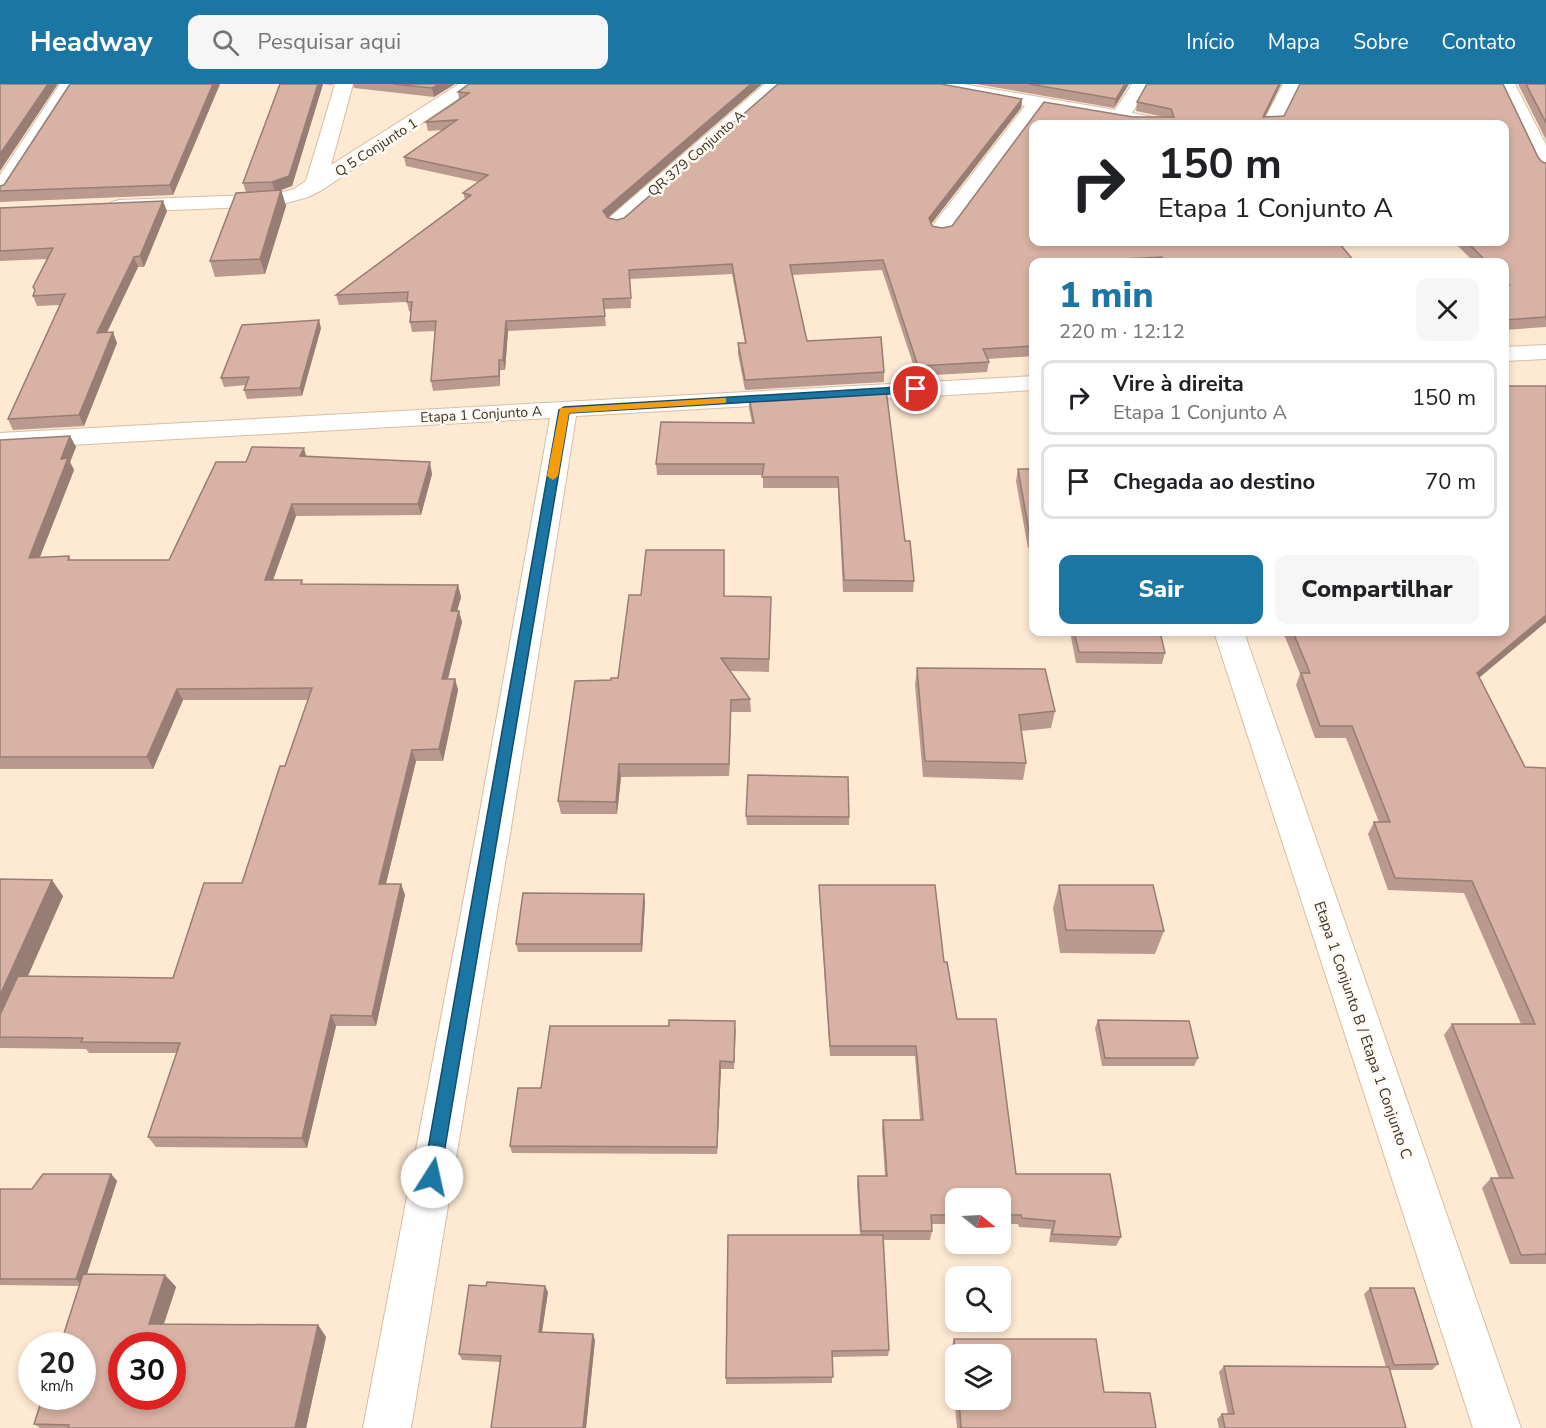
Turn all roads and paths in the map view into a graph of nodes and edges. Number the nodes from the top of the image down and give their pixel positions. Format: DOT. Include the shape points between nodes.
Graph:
graph roads {
  1 [pos="69,84"];
  2 [pos="344,84"];
  3 [pos="471,84"];
  4 [pos="776,84"];
  5 [pos="932,84"];
  6 [pos="1142,84"];
  7 [pos="1292,84"];
  8 [pos="1506,84"];
  9 [pos="1037,102"];
  10 [pos="1120,117"];
  11 [pos="1138,120"];
  12 [pos="1273,120"];
  13 [pos="1546,165"];
  14 [pos="315,186"];
  15 [pos="0,190"];
  16 [pos="104,206"];
  17 [pos="617,221"];
  18 [pos="941,229"];
  19 [pos="1546,352"];
  20 [pos="1509,354"];
  21 [pos="1029,382"];
  22 [pos="564,410"];
  23 [pos="0,441"];
  24 [pos="1230,636"];
  25 [pos="387,1428"];
  26 [pos="1497,1428"];
  1 -- 15 [label="street"];
  2 -- 14 [label="street"];
  3 -- 14 [label="street, Q 5 Conjunto 1"];
  4 -- 17 [label="street, QR 379 Conjunto A"];
  5 -- 9 [label="street"];
  6 -- 10 [label="street"];
  7 -- 12 [label="street"];
  8 -- 13 [label="street"];
  9 -- 10 [label="street"];
  9 -- 18 [label="street"];
  10 -- 11 [label="street"];
  14 -- 16 [label="street, Q 5 Conjunto 1" via="276,200"];
  19 -- 20 [label="street"];
  21 -- 22 [label="street, Etapa 1 Conjunto A"];
  22 -- 23 [label="street, Etapa 1 Conjunto A"];
  22 -- 25 [label="street"];
  24 -- 26 [label="street, Etapa 1 Conjunto B / Etapa 1 Conjunto C"];
}
